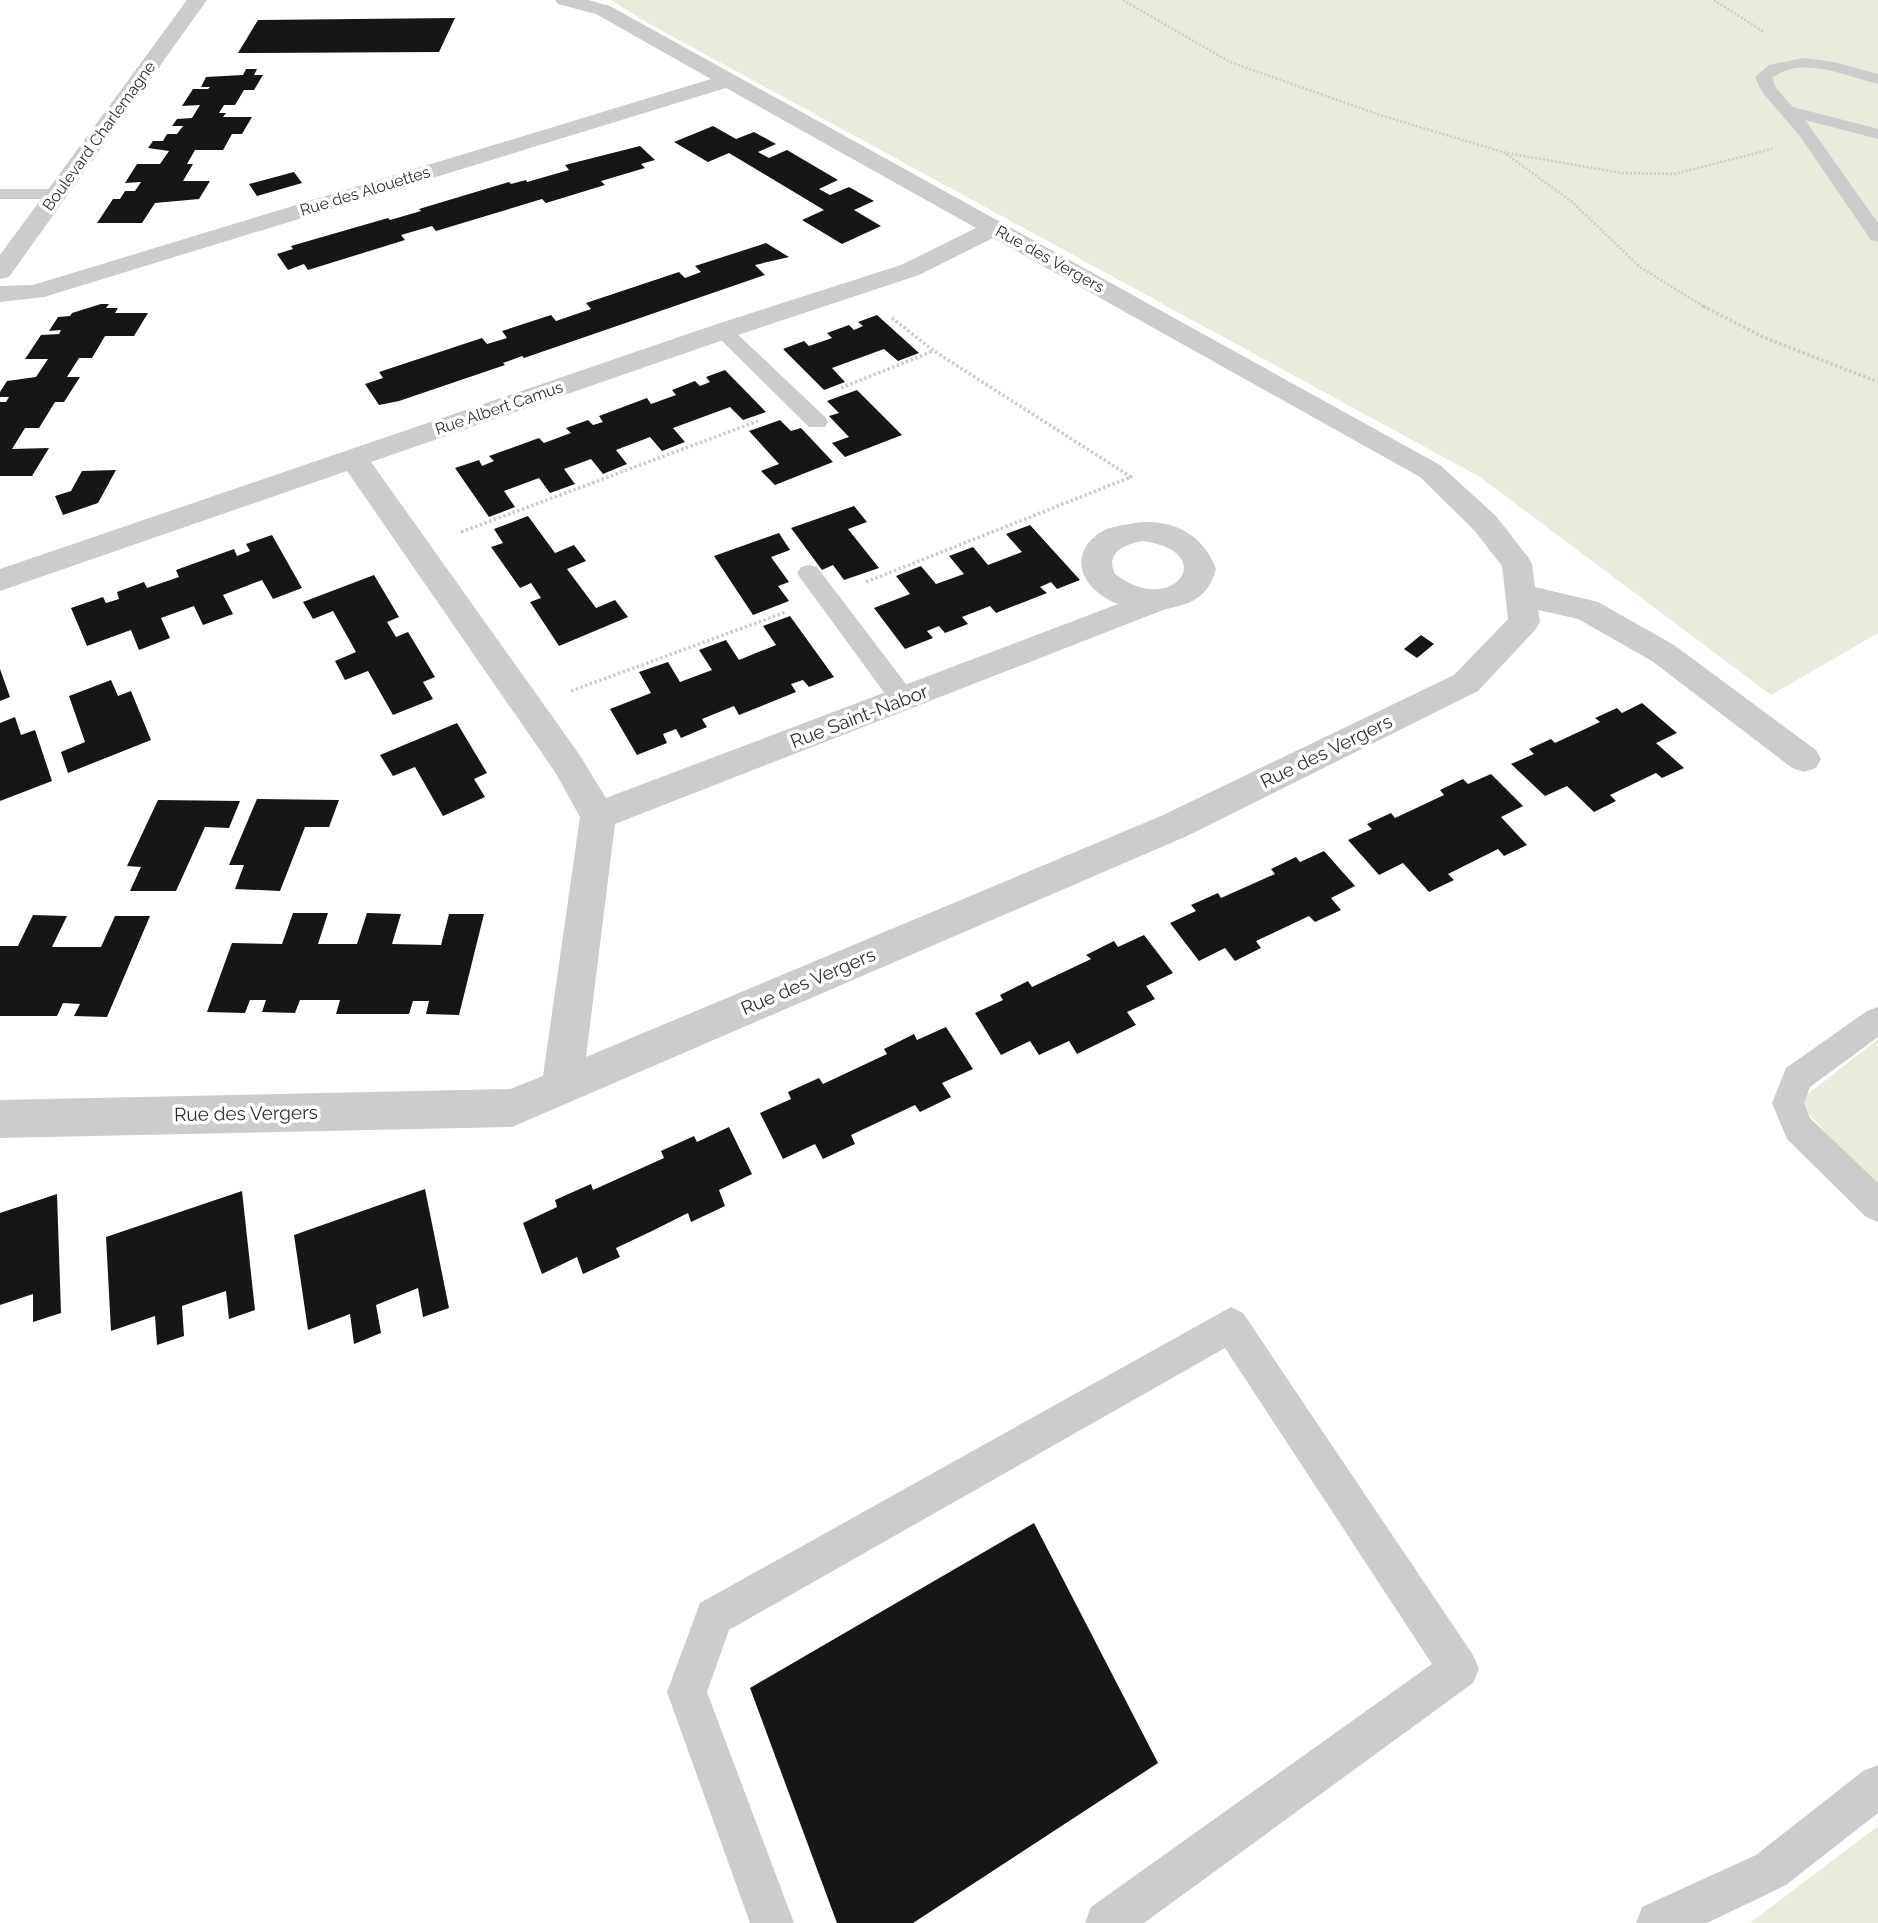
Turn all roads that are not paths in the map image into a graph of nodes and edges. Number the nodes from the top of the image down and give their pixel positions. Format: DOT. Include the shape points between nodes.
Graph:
graph roads {
  1 [pos="197,0"];
  2 [pos="565,0"];
  3 [pos="1878,79"];
  4 [pos="729,80"];
  5 [pos="1788,111"];
  6 [pos="1878,134"];
  7 [pos="0,194"];
  8 [pos="57,194"];
  9 [pos="994,228"];
  10 [pos="1878,236"];
  11 [pos="0,272"];
  12 [pos="0,294"];
  13 [pos="723,331"];
  14 [pos="817,422"];
  15 [pos="353,458"];
  16 [pos="809,573"];
  17 [pos="0,580"];
  18 [pos="1521,595"];
  19 [pos="1153,602"];
  20 [pos="903,699"];
  21 [pos="1804,759"];
  22 [pos="597,816"];
  23 [pos="1878,1020"];
  24 [pos="562,1086"];
  25 [pos="0,1119"];
  26 [pos="1878,1206"];
  27 [pos="1878,1786"];
  28 [pos="772,1923"];
  29 [pos="1107,1923"];
  30 [pos="1658,1923"];
  1 -- 8 [label="street, Boulevard Charlemagne"];
  2 -- 4 [label="street, Rue des Vergers" via="603,10"];
  3 -- 5 [label="lane" via="1812,63 1773,66 1763,76"];
  4 -- 9 [label="street, Rue des Vergers"];
  4 -- 12 [label="street, Rue des Alouettes" via="35,292"];
  5 -- 6 [label="lane"];
  5 -- 10 [label="lane"];
  7 -- 8 [label="lane"];
  8 -- 11 [label="street, Boulevard Charlemagne"];
  9 -- 13 [label="street, Rue Albert Camus" via="910,270"];
  9 -- 18 [label="street, Rue des Vergers" via="1430,471 1485,523 1517,564"];
  13 -- 14 [label="lane"];
  13 -- 15 [label="street, Rue Albert Camus"];
  15 -- 17 [label="street, Rue Albert Camus"];
  15 -- 22 [label="street" via="567,764"];
  16 -- 20 [label="lane"];
  18 -- 21 [label="street" via="1587,610 1663,653"];
  18 -- 24 [label="street, Rue des Vergers" via="1524,622 1466,682 1174,826"];
  19 -- 20 [label="street, Rue Saint-Nabor"];
  20 -- 22 [label="street, Rue Saint-Nabor"];
  22 -- 24 [label="street"];
  23 -- 26 [label="lane" via="1797,1078 1788,1103 1798,1128"];
  24 -- 25 [label="street, Rue des Vergers" via="512,1108"];
  27 -- 30 [label="lane" via="1771,1870"];
  28 -- 29 [label="lane" via="687,1692 714,1617 1231,1325 1459,1669"];
}
